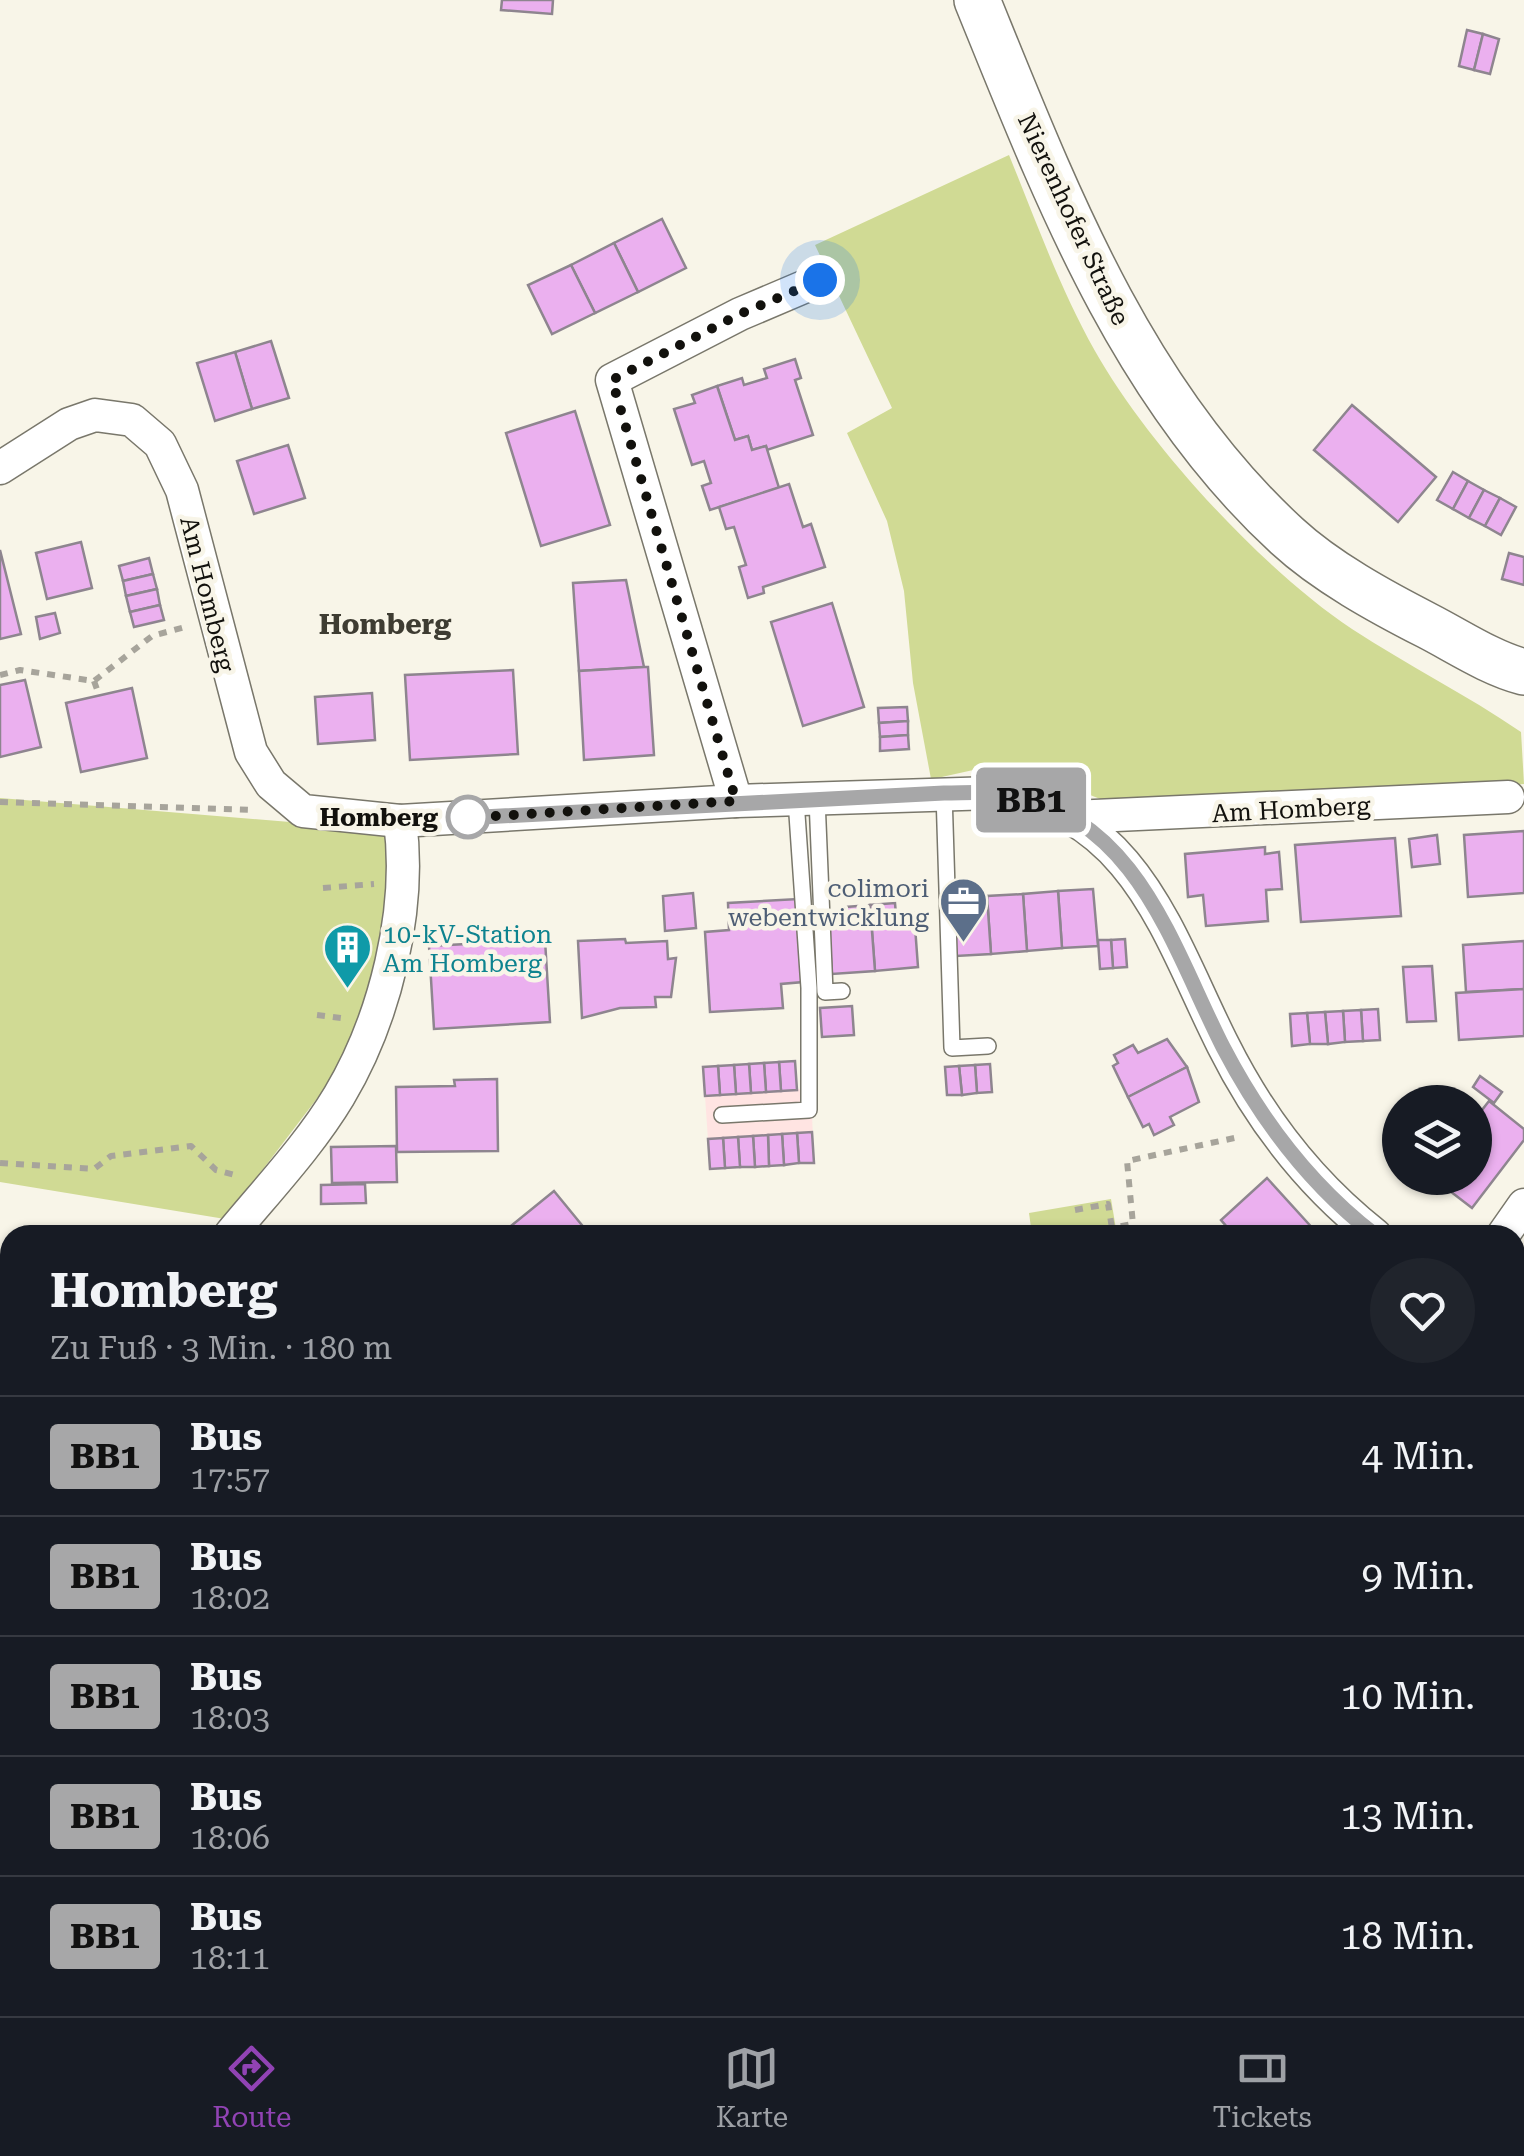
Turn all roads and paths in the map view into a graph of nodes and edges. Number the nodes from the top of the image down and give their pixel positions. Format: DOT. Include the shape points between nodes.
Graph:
graph roads {
  1 [pos="977,0"];
  2 [pos="820,280"];
  3 [pos="0,468"];
  4 [pos="215,620"];
  5 [pos="0,674"];
  6 [pos="1519,677"];
  7 [pos="94,681"];
  8 [pos="100,696"];
  9 [pos="944,793"];
  10 [pos="1508,797"];
  11 [pos="807,800"];
  12 [pos="736,801"];
  13 [pos="0,802"];
  14 [pos="303,811"];
  15 [pos="1073,818"];
  16 [pos="400,821"];
  17 [pos="404,875"];
  18 [pos="323,888"];
  19 [pos="842,990"];
  20 [pos="988,1046"];
  21 [pos="722,1116"];
  22 [pos="1267,1122"];
  23 [pos="0,1163"];
  24 [pos="260,1198"];
  25 [pos="1075,1210"];
  26 [pos="1132,1224"];
  27 [pos="238,1225"];
  28 [pos="1112,1225"];
  29 [pos="1364,1225"];
  1 -- 6 [label="main road, Nierenhofer Straße" via="1112,308 1214,461 1290,538 1405,614"];
  2 -- 12 [label="street" via="612,380"];
  3 -- 4 [label="street, Am Homberg" via="95,415 122,416 141,426 176,470"];
  4 -- 7 [label="path" via="152,636"];
  4 -- 14 [label="street, Am Homberg" via="250,752 271,784"];
  5 -- 7 [label="path" via="20,670"];
  7 -- 8 [label="path"];
  9 -- 11 [label="street, Am Homberg"];
  9 -- 15 [label="street, Am Homberg" via="1014,795"];
  9 -- 20 [label="lane" via="952,1048"];
  10 -- 15 [label="street, Am Homberg"];
  11 -- 12 [label="street, Am Homberg"];
  11 -- 19 [label="lane" via="825,992"];
  11 -- 21 [label="lane" via="809,1110"];
  12 -- 16 [label="street, Am Homberg"];
  13 -- 14 [label="path"];
  14 -- 16 [label="street, Am Homberg"];
  15 -- 22 [label="street, Am Homberg" via="1120,857 1150,898"];
  16 -- 17 [label="street"];
  17 -- 18 [label="path" via="358,888"];
  17 -- 24 [label="street" via="389,964 361,1058 311,1136"];
  22 -- 26 [label="path" via="1236,1138 1128,1162"];
  22 -- 29 [label="street, Am Homberg" via="1307,1172"];
  23 -- 24 [label="path" via="94,1169 111,1156 191,1146 216,1170 235,1172"];
  24 -- 27 [label="street"];
  25 -- 28 [label="path" via="1108,1204"];
}
